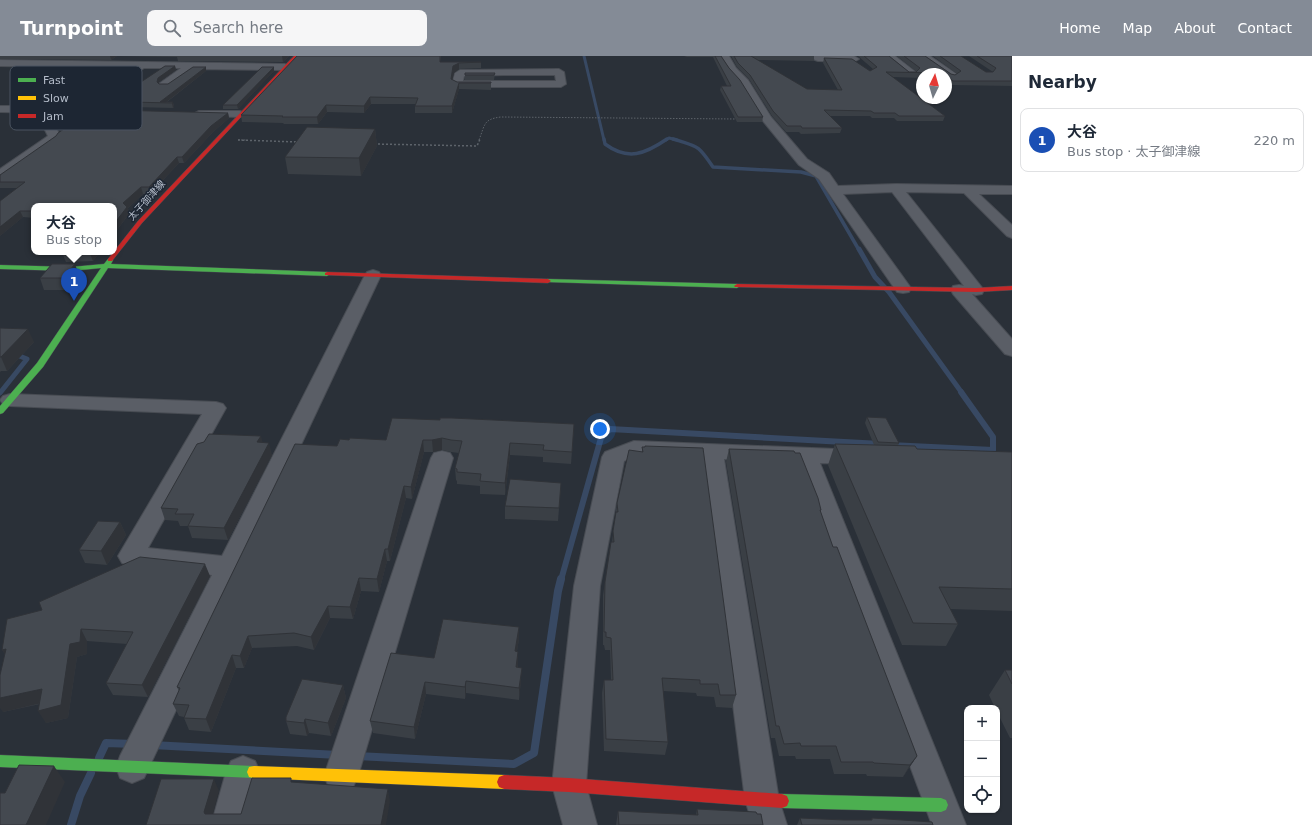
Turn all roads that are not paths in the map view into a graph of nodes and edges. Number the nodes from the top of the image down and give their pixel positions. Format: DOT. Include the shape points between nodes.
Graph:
graph roads {
  1 [pos="4,56"];
  2 [pos="59,56"];
  3 [pos="102,56"];
  4 [pos="236,56"];
  5 [pos="265,56"];
  6 [pos="296,56"];
  7 [pos="724,56"];
  8 [pos="816,56"];
  9 [pos="889,56"];
  10 [pos="924,56"];
  11 [pos="852,58"];
  12 [pos="140,61"];
  13 [pos="506,61"];
  14 [pos="0,62"];
  15 [pos="46,63"];
  16 [pos="90,64"];
  17 [pos="190,66"];
  18 [pos="227,66"];
  19 [pos="253,66"];
  20 [pos="285,67"];
  21 [pos="864,67"];
  22 [pos="504,72"];
  23 [pos="912,73"];
  24 [pos="953,75"];
  25 [pos="164,85"];
  26 [pos="188,114"];
  27 [pos="240,114"];
  28 [pos="51,130"];
  29 [pos="0,175"];
  30 [pos="896,188"];
  31 [pos="834,190"];
  32 [pos="968,190"];
  33 [pos="1012,190"];
  34 [pos="1012,233"];
  35 [pos="117,253"];
  36 [pos="115,255"];
  37 [pos="107,266"];
  38 [pos="0,267"];
  39 [pos="373,276"];
  40 [pos="903,288"];
  41 [pos="1012,288"];
  42 [pos="975,290"];
  43 [pos="1012,294"];
  44 [pos="1012,350"];
  45 [pos="5,405"];
  46 [pos="712,452"];
  47 [pos="806,455"];
  48 [pos="442,458"];
  49 [pos="885,458"];
  50 [pos="229,567"];
  51 [pos="0,761"];
  52 [pos="132,767"];
  53 [pos="243,772"];
  54 [pos="341,776"];
  55 [pos="569,785"];
  56 [pos="766,813"];
  57 [pos="945,815"];
  58 [pos="228,825"];
  59 [pos="580,825"];
  1 -- 14 [label="street"];
  2 -- 15 [label="street"];
  3 -- 16 [label="street"];
  4 -- 18 [label="street"];
  5 -- 19 [label="street"];
  6 -- 20 [label="street, 太子御津線"];
  7 -- 31 [label="street" via="767,119 803,162 824,176"];
  8 -- 11 [label="street"];
  9 -- 23 [label="street"];
  10 -- 24 [label="street"];
  11 -- 21 [label="street"];
  12 -- 16 [label="street" via="127,64"];
  12 -- 17 [label="street"];
  13 -- 22 [label="street"];
  14 -- 15 [label="street"];
  15 -- 16 [label="street"];
  17 -- 18 [label="street"];
  17 -- 25 [label="street"];
  18 -- 19 [label="street"];
  19 -- 20 [label="street"];
  20 -- 27 [label="street, 太子御津線"];
  22 -- 22 [label="street" via="460,73 457,84 561,84 559,72"];
  26 -- 27 [label="street"];
  27 -- 35 [label="street, 太子御津線" via="140,222"];
  28 -- 29 [label="street" via="53,138"];
  30 -- 31 [label="street"];
  30 -- 32 [label="street"];
  30 -- 42 [label="street"];
  31 -- 40 [label="street"];
  32 -- 33 [label="street"];
  32 -- 34 [label="street"];
  36 -- 37 [label="street, 太子御津線"];
  37 -- 38 [label="street" via="71,269"];
  37 -- 39 [label="street"];
  37 -- 45 [label="street, 太子御津線" via="40,365"];
  39 -- 40 [label="street" via="879,290"];
  39 -- 50 [label="street"];
  40 -- 42 [label="street"];
  41 -- 42 [label="street"];
  42 -- 43 [label="street"];
  42 -- 44 [label="street"];
  45 -- 50 [label="street" via="216,408 131,556"];
  46 -- 47 [label="street"];
  46 -- 55 [label="street" via="634,448 613,457 587,586"];
  46 -- 56 [label="street"];
  47 -- 49 [label="street"];
  47 -- 57 [label="street"];
  48 -- 54 [label="street"];
  50 -- 52 [label="street"];
  51 -- 52 [label="street"];
  52 -- 53 [label="street"];
  53 -- 54 [label="street"];
  53 -- 58 [label="street"];
  54 -- 55 [label="street"];
  55 -- 56 [label="street"];
  55 -- 59 [label="street"];
  56 -- 57 [label="street"];
}
